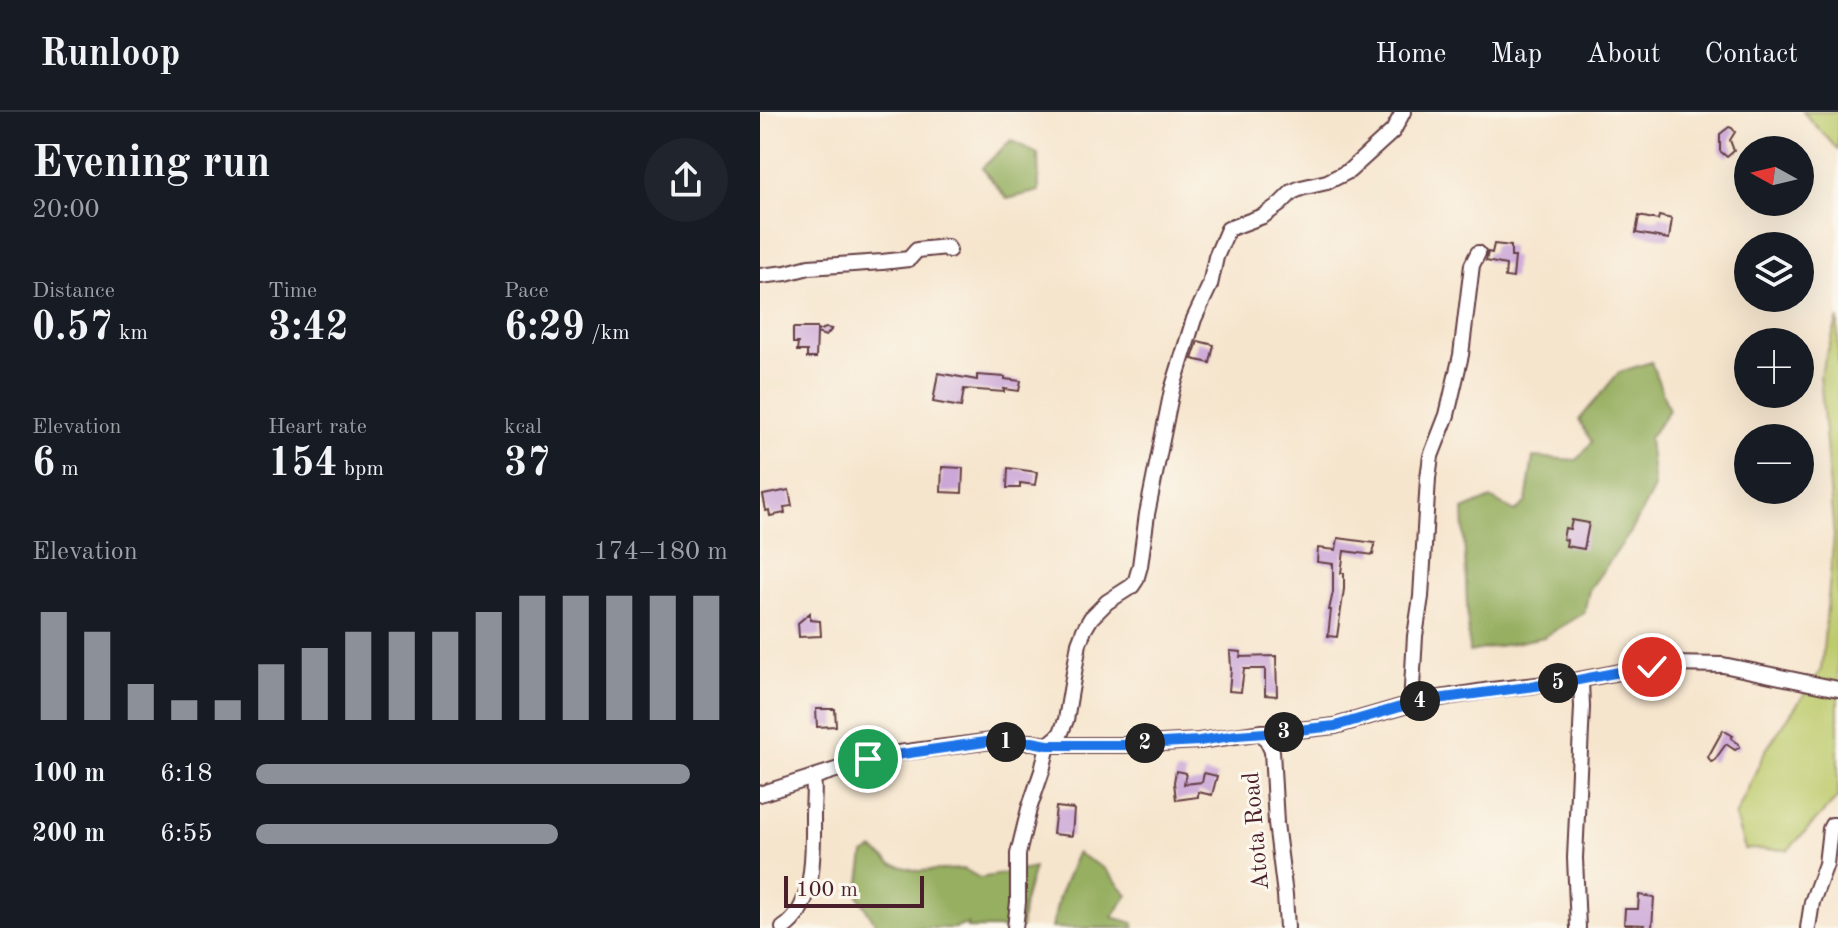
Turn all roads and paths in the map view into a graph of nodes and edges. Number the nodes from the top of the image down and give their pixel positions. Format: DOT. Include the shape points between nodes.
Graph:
graph roads {
  1 [pos="1403,112"];
  2 [pos="949,250"];
  3 [pos="1478,253"];
  4 [pos="760,276"];
  5 [pos="1581,680"];
  6 [pos="1838,689"];
  7 [pos="1411,704"];
  8 [pos="1263,732"];
  9 [pos="1048,745"];
  10 [pos="813,777"];
  11 [pos="760,794"];
  12 [pos="1838,825"];
  13 [pos="783,928"];
  14 [pos="1015,928"];
  15 [pos="1287,928"];
  16 [pos="1578,928"];
  17 [pos="1808,928"];
  1 -- 9 [label="street" via="1393,131 1349,171 1292,192 1263,216 1226,231 1172,390 1136,580 1107,602 1084,630 1066,720"];
  2 -- 4 [label="street" via="917,250 909,259"];
  3 -- 7 [label="street" via="1461,355 1431,456"];
  5 -- 6 [label="street" via="1697,664"];
  5 -- 7 [label="street"];
  5 -- 16 [label="street"];
  7 -- 8 [label="street" via="1335,726"];
  8 -- 9 [label="street" via="1199,741"];
  8 -- 15 [label="street, Atota Road" via="1272,751"];
  9 -- 10 [label="street" via="992,741 883,755"];
  9 -- 14 [label="street" via="1018,854"];
  10 -- 11 [label="street"];
  10 -- 13 [label="street" via="814,855 797,917"];
  12 -- 17 [label="street" via="1830,829"];
}
